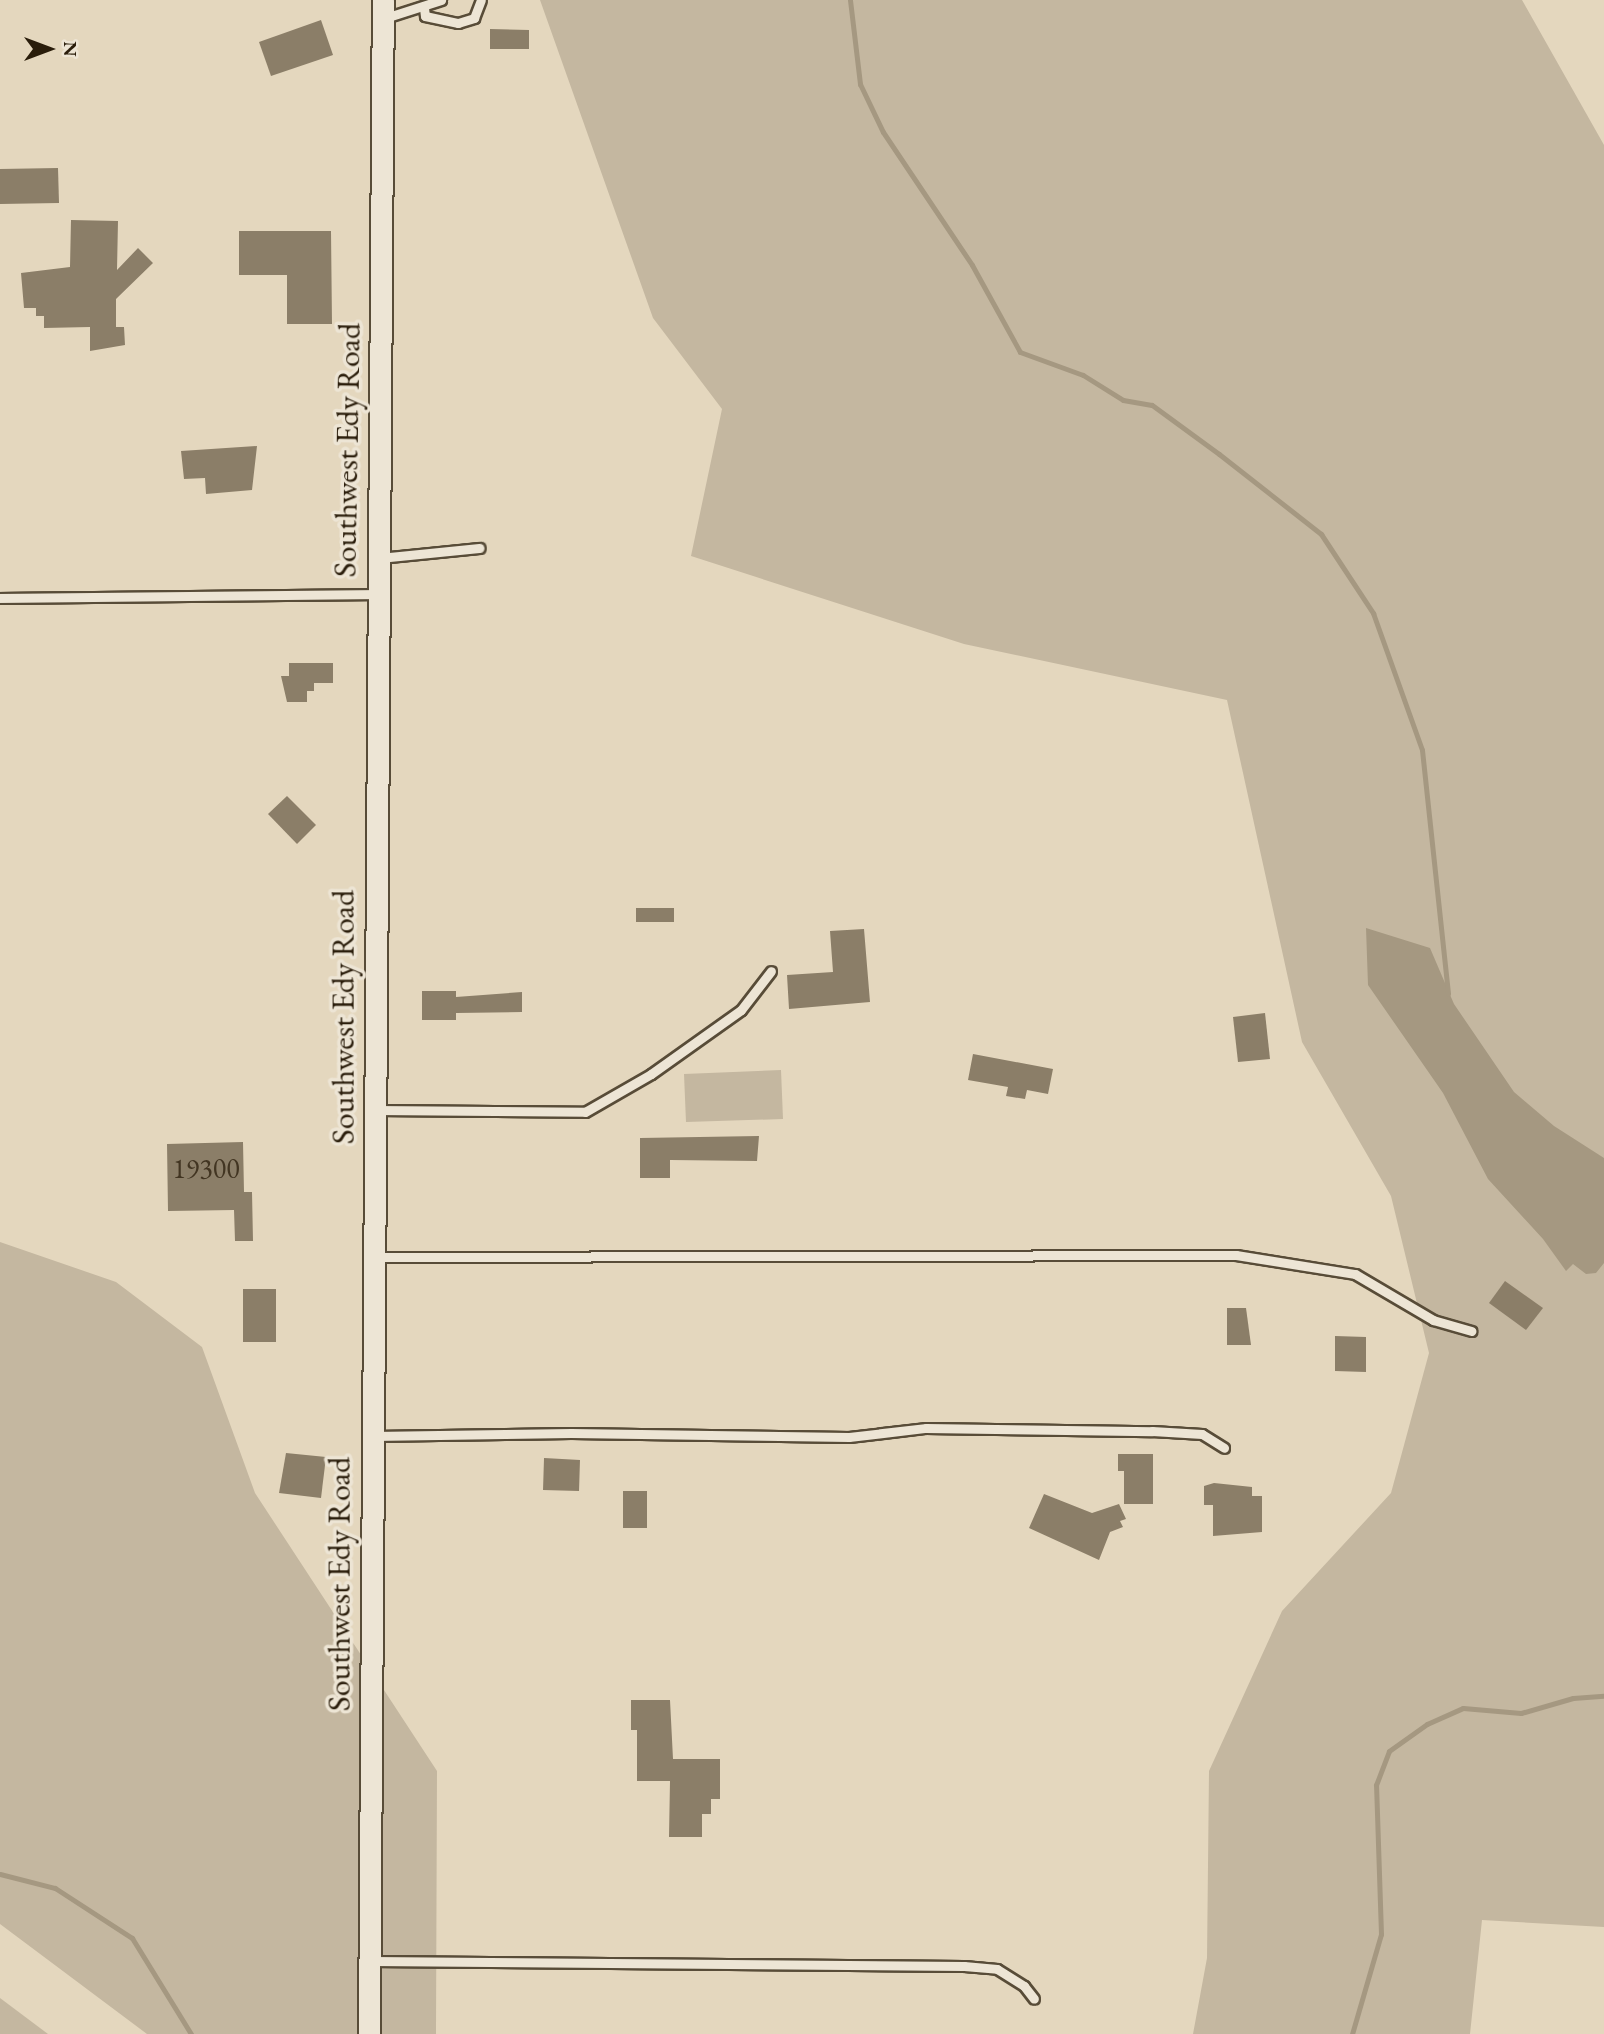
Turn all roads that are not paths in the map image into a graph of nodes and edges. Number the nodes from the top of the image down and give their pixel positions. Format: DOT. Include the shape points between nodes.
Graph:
graph roads {
  1 [pos="440,0"];
  2 [pos="481,0"];
  3 [pos="424,8"];
  4 [pos="383,9"];
  5 [pos="480,548"];
  6 [pos="377,558"];
  7 [pos="377,594"];
  8 [pos="0,598"];
  9 [pos="771,971"];
  10 [pos="373,1110"];
  11 [pos="373,1257"];
  12 [pos="1471,1331"];
  13 [pos="371,1436"];
  14 [pos="1224,1448"];
  15 [pos="369,1961"];
  16 [pos="1034,1998"];
  17 [pos="369,2034"];
  1 -- 3 [label="lane"];
  2 -- 3 [label="lane" via="474,18 458,23 425,16"];
  3 -- 4 [label="lane"];
  4 -- 6 [label="street, Southwest Edy Road"];
  5 -- 6 [label="lane"];
  6 -- 7 [label="street, Southwest Edy Road"];
  7 -- 8 [label="lane"];
  7 -- 10 [label="street, Southwest Edy Road"];
  9 -- 10 [label="lane" via="741,1010 651,1074 585,1112"];
  10 -- 11 [label="street, Southwest Edy Road"];
  11 -- 12 [label="lane" via="1236,1255 1355,1274 1433,1320"];
  11 -- 13 [label="street, Southwest Edy Road"];
  13 -- 14 [label="lane" via="849,1437 926,1428 1152,1431 1202,1434"];
  13 -- 15 [label="street, Southwest Edy Road"];
  15 -- 16 [label="lane" via="964,1966 997,1969"];
  15 -- 17 [label="street, Southwest Edy Road"];
}
